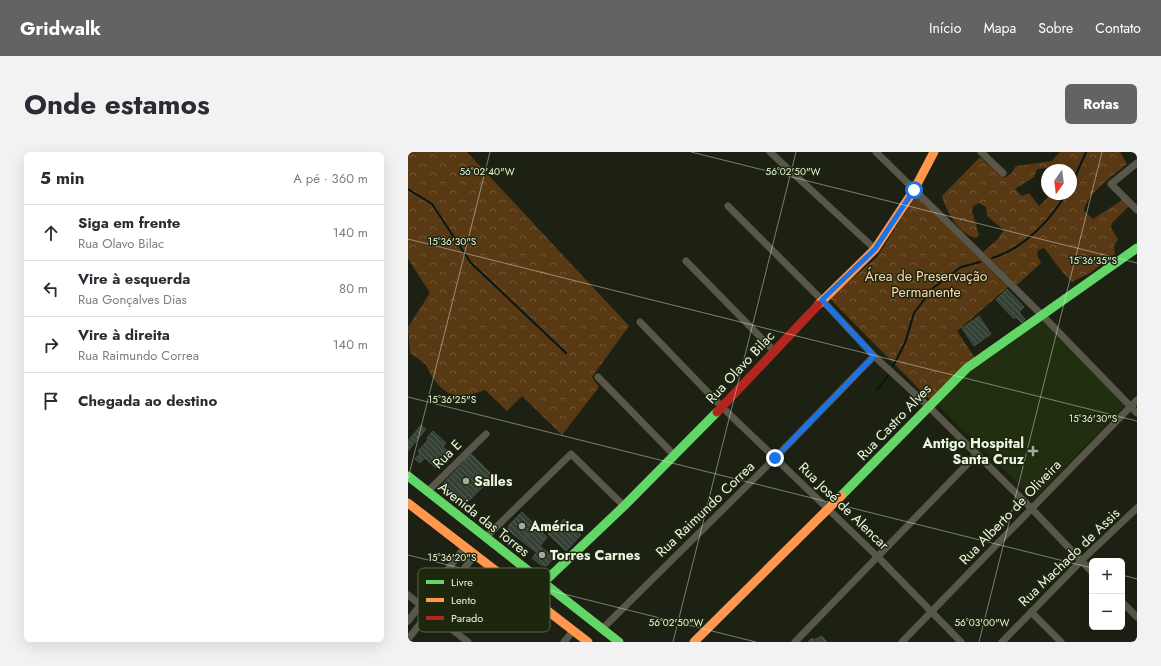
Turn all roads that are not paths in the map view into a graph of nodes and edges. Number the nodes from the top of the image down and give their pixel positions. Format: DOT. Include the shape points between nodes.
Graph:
graph roads {
  1 [pos="770,152"];
  2 [pos="876,152"];
  3 [pos="934,152"];
  4 [pos="981,152"];
  5 [pos="1137,163"];
  6 [pos="1003,173"];
  7 [pos="914,190"];
  8 [pos="728,206"];
  9 [pos="1137,210"];
  10 [pos="1137,248"];
  11 [pos="875,249"];
  12 [pos="686,261"];
  13 [pos="822,300"];
  14 [pos="1042,315"];
  15 [pos="640,322"];
  16 [pos="774,351"];
  17 [pos="874,356"];
  18 [pos="598,377"];
  19 [pos="1137,400"];
  20 [pos="928,406"];
  21 [pos="1131,406"];
  22 [pos="722,407"];
  23 [pos="1137,413"];
  24 [pos="486,434"];
  25 [pos="977,454"];
  26 [pos="674,455"];
  27 [pos="775,458"];
  28 [pos="408,476"];
  29 [pos="427,492"];
  30 [pos="408,503"];
  31 [pos="624,506"];
  32 [pos="828,509"];
  33 [pos="1032,509"];
  34 [pos="1136,511"];
  35 [pos="462,520"];
  36 [pos="442,529"];
  37 [pos="485,538"];
  38 [pos="465,547"];
  39 [pos="475,554"];
  40 [pos="878,557"];
  41 [pos="1081,561"];
  42 [pos="449,568"];
  43 [pos="464,568"];
  44 [pos="493,568"];
  45 [pos="524,568"];
  46 [pos="1089,569"];
  47 [pos="550,576"];
  48 [pos="550,588"];
  49 [pos="408,595"];
  50 [pos="418,603"];
  51 [pos="1125,605"];
  52 [pos="418,608"];
  53 [pos="932,611"];
  54 [pos="550,612"];
  55 [pos="1031,612"];
  56 [pos="1137,617"];
  57 [pos="408,621"];
  58 [pos="418,626"];
  59 [pos="602,629"];
  60 [pos="573,630"];
  61 [pos="455,632"];
  62 [pos="408,639"];
  63 [pos="468,642"];
  64 [pos="564,642"];
  65 [pos="588,642"];
  66 [pos="619,642"];
  67 [pos="694,642"];
  68 [pos="795,642"];
  69 [pos="902,642"];
  70 [pos="961,642"];
  71 [pos="1002,642"];
  72 [pos="1061,642"];
  1 -- 11 [label="street"];
  2 -- 7 [label="street"];
  3 -- 7 [label="street, Rua Olavo Bilac"];
  4 -- 6 [label="street"];
  5 -- 9 [label="street" via="1110,184"];
  7 -- 11 [label="street, Rua Olavo Bilac"];
  7 -- 14 [label="street"];
  8 -- 13 [label="street"];
  10 -- 14 [label="street, Rua Castro Alves"];
  11 -- 13 [label="street, Rua Olavo Bilac"];
  12 -- 16 [label="street"];
  13 -- 16 [label="street, Rua Olavo Bilac"];
  13 -- 17 [label="street"];
  14 -- 20 [label="street, Rua Castro Alves" via="967,368"];
  14 -- 21 [label="street"];
  15 -- 22 [label="street, Rua José de Alencar"];
  16 -- 22 [label="street, Rua Olavo Bilac"];
  17 -- 20 [label="street"];
  17 -- 27 [label="street, Rua Raimundo Correa"];
  18 -- 26 [label="street"];
  19 -- 21 [label="street, Rua Alberto de Oliveira"];
  20 -- 25 [label="street"];
  20 -- 32 [label="street, Rua Castro Alves"];
  21 -- 23 [label="street"];
  21 -- 33 [label="street, Rua Alberto de Oliveira"];
  22 -- 26 [label="street, Rua Olavo Bilac"];
  22 -- 27 [label="street, Rua José de Alencar"];
  24 -- 29 [label="street, Rua E"];
  25 -- 33 [label="street"];
  25 -- 40 [label="street"];
  26 -- 31 [label="street, Rua Olavo Bilac"];
  27 -- 32 [label="street, Rua José de Alencar"];
  27 -- 59 [label="street, Rua Raimundo Correa"];
  28 -- 29 [label="street, Avenida das Torres"];
  29 -- 35 [label="street, Avenida das Torres"];
  30 -- 36 [label="street"];
  31 -- 37 [label="street" via="571,454"];
  31 -- 47 [label="street, Rua Olavo Bilac"];
  32 -- 40 [label="street, Rua José de Alencar"];
  32 -- 67 [label="street, Rua Castro Alves"];
  33 -- 41 [label="street"];
  33 -- 53 [label="street, Rua Alberto de Oliveira"];
  34 -- 41 [label="street, Rua Machado de Assis"];
  35 -- 36 [label="street" via="445,518"];
  35 -- 37 [label="street, Avenida das Torres"];
  36 -- 38 [label="street"];
  37 -- 45 [label="street, Avenida das Torres"];
  38 -- 39 [label="street"];
  38 -- 42 [label="street"];
  39 -- 43 [label="street"];
  39 -- 44 [label="street"];
  40 -- 53 [label="street, Rua José de Alencar"];
  40 -- 68 [label="street"];
  41 -- 46 [label="street"];
  41 -- 55 [label="street, Rua Machado de Assis"];
  48 -- 59 [label="street, Avenida das Torres"];
  49 -- 50 [label="street"];
  51 -- 56 [label="street"];
  52 -- 57 [label="street"];
  53 -- 69 [label="street, Rua Alberto de Oliveira"];
  53 -- 70 [label="street, Rua José de Alencar"];
  54 -- 60 [label="street"];
  55 -- 71 [label="street, Rua Machado de Assis"];
  55 -- 72 [label="street"];
  58 -- 62 [label="street"];
  59 -- 66 [label="street, Avenida das Torres"];
  60 -- 64 [label="street"];
  60 -- 65 [label="street"];
  61 -- 63 [label="street"];
}
